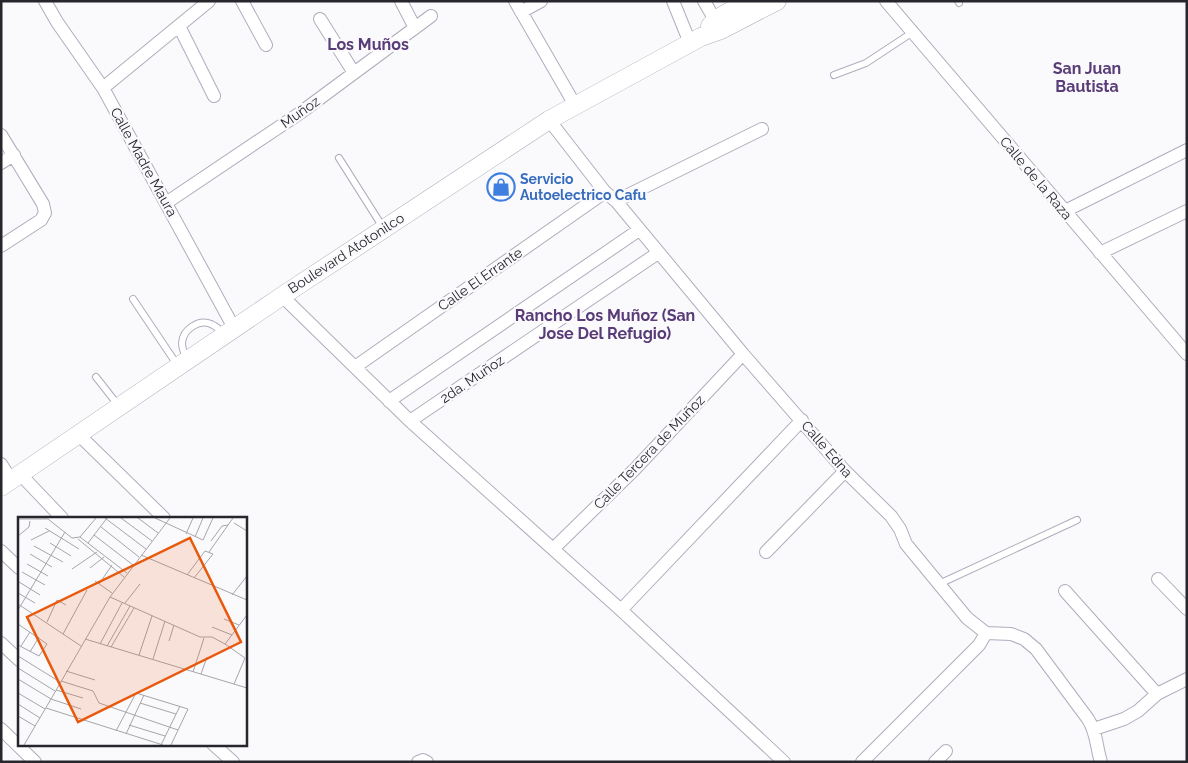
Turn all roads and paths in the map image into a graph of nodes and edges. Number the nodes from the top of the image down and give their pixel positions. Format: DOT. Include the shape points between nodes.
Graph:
graph roads {
  1 [pos="45,1"];
  2 [pos="209,1"];
  3 [pos="242,1"];
  4 [pos="400,1"];
  5 [pos="541,1"];
  6 [pos="673,1"];
  7 [pos="704,1"];
  8 [pos="747,1"];
  9 [pos="777,1"];
  10 [pos="886,1"];
  11 [pos="518,7"];
  12 [pos="431,16"];
  13 [pos="320,19"];
  14 [pos="718,25"];
  15 [pos="179,26"];
  16 [pos="416,28"];
  17 [pos="913,32"];
  18 [pos="695,40"];
  19 [pos="266,45"];
  20 [pos="354,73"];
  21 [pos="834,75"];
  22 [pos="102,88"];
  23 [pos="214,96"];
  24 [pos="575,105"];
  25 [pos="548,120"];
  26 [pos="762,129"];
  27 [pos="1,134"];
  28 [pos="1187,150"];
  29 [pos="14,155"];
  30 [pos="339,158"];
  31 [pos="1,163"];
  32 [pos="605,192"];
  33 [pos="616,201"];
  34 [pos="166,204"];
  35 [pos="1065,211"];
  36 [pos="1187,211"];
  37 [pos="384,229"];
  38 [pos="640,230"];
  39 [pos="1,246"];
  40 [pos="658,253"];
  41 [pos="1100,253"];
  42 [pos="282,296"];
  43 [pos="133,298"];
  44 [pos="230,331"];
  45 [pos="743,354"];
  46 [pos="1187,354"];
  47 [pos="183,364"];
  48 [pos="355,367"];
  49 [pos="96,376"];
  50 [pos="389,401"];
  51 [pos="119,406"];
  52 [pos="802,420"];
  53 [pos="410,421"];
  54 [pos="78,434"];
  55 [pos="1,464"];
  56 [pos="845,471"];
  57 [pos="11,480"];
  58 [pos="61,517"];
  59 [pos="163,517"];
  60 [pos="1077,520"];
  61 [pos="553,549"];
  62 [pos="1,551"];
  63 [pos="766,552"];
  64 [pos="18,567"];
  65 [pos="1158,579"];
  66 [pos="939,584"];
  67 [pos="1065,592"];
  68 [pos="1187,609"];
  69 [pos="621,610"];
  70 [pos="986,633"];
  71 [pos="1,643"];
  72 [pos="18,659"];
  73 [pos="1187,679"];
  74 [pos="1157,694"];
  75 [pos="1094,729"];
  76 [pos="3,731"];
  77 [pos="18,746"];
  78 [pos="18,746"];
  79 [pos="215,746"];
  80 [pos="946,751"];
  81 [pos="35,762"];
  82 [pos="233,762"];
  83 [pos="418,762"];
  84 [pos="427,762"];
  85 [pos="784,762"];
  86 [pos="862,762"];
  87 [pos="935,762"];
  88 [pos="1102,762"];
  1 -- 22 [label="street, Calle Madre Maura"];
  2 -- 15 [label="street"];
  3 -- 19 [label="street"];
  4 -- 16 [label="street"];
  5 -- 11 [label="street"];
  6 -- 18 [label="street"];
  7 -- 14 [label="street"];
  8 -- 14 [label="street, Boulevard Atotonilco"];
  9 -- 14 [label="street, Boulevard Atotonilco"];
  10 -- 17 [label="street, Calle de la Raza"];
  11 -- 24 [label="street"];
  12 -- 16 [label="street, Muñoz"];
  13 -- 20 [label="street"];
  14 -- 18 [label="street, Boulevard Atotonilco"];
  15 -- 22 [label="street"];
  15 -- 23 [label="street"];
  16 -- 20 [label="street, Muñoz"];
  17 -- 21 [label="lane" via="866,62"];
  17 -- 35 [label="street, Calle de la Raza"];
  18 -- 24 [label="street, Boulevard Atotonilco"];
  20 -- 34 [label="street, Muñoz"];
  22 -- 34 [label="street, Calle Madre Maura"];
  24 -- 25 [label="street, Boulevard Atotonilco"];
  25 -- 32 [label="street, Calle Edna"];
  25 -- 37 [label="street, Boulevard Atotonilco"];
  26 -- 33 [label="street"];
  27 -- 29 [label="street"];
  28 -- 35 [label="street"];
  29 -- 31 [label="street"];
  29 -- 39 [label="street" via="46,213 42,220"];
  30 -- 37 [label="lane"];
  32 -- 33 [label="street, Calle Edna"];
  32 -- 48 [label="street, Calle El Errante"];
  33 -- 38 [label="street, Calle Edna"];
  34 -- 44 [label="street, Calle Madre Maura"];
  35 -- 41 [label="street, Calle de la Raza"];
  36 -- 41 [label="street"];
  37 -- 42 [label="street, Boulevard Atotonilco"];
  38 -- 40 [label="street, Calle Edna"];
  38 -- 50 [label="street"];
  40 -- 45 [label="street, Calle Edna"];
  40 -- 53 [label="street, 2da. Muñoz"];
  41 -- 46 [label="street, Calle de la Raza"];
  42 -- 44 [label="street, Boulevard Atotonilco"];
  42 -- 48 [label="street"];
  43 -- 47 [label="lane"];
  44 -- 47 [label="street, Boulevard Atotonilco"];
  44 -- 47 [label="lane" via="204,322 193,326 182,339"];
  45 -- 52 [label="street, Calle Edna"];
  45 -- 61 [label="street, Calle Tercera de Muñoz" via="635,469"];
  47 -- 51 [label="street, Boulevard Atotonilco"];
  48 -- 50 [label="street"];
  49 -- 51 [label="lane"];
  50 -- 53 [label="street"];
  51 -- 54 [label="street, Boulevard Atotonilco"];
  52 -- 56 [label="street, Calle Edna"];
  52 -- 69 [label="street"];
  53 -- 61 [label="street"];
  54 -- 57 [label="street, Boulevard Atotonilco"];
  54 -- 59 [label="street"];
  55 -- 57 [label="street"];
  56 -- 63 [label="street"];
  56 -- 66 [label="street, Calle Edna" via="891,516 906,544"];
  57 -- 58 [label="street"];
  60 -- 66 [label="lane"];
  61 -- 69 [label="street"];
  62 -- 64 [label="street"];
  65 -- 68 [label="street"];
  66 -- 70 [label="street, Calle Edna" via="967,618"];
  67 -- 74 [label="street"];
  69 -- 85 [label="street"];
  70 -- 75 [label="street" via="1011,634 1036,649"];
  70 -- 86 [label="street" via="978,645"];
  71 -- 72 [label="street"];
  73 -- 74 [label="street"];
  74 -- 75 [label="street" via="1124,719"];
  75 -- 88 [label="street"];
  76 -- 78 [label="street"];
  77 -- 81 [label="street"];
  79 -- 82 [label="street"];
  80 -- 87 [label="street"];
  83 -- 84 [label="street"];
}
